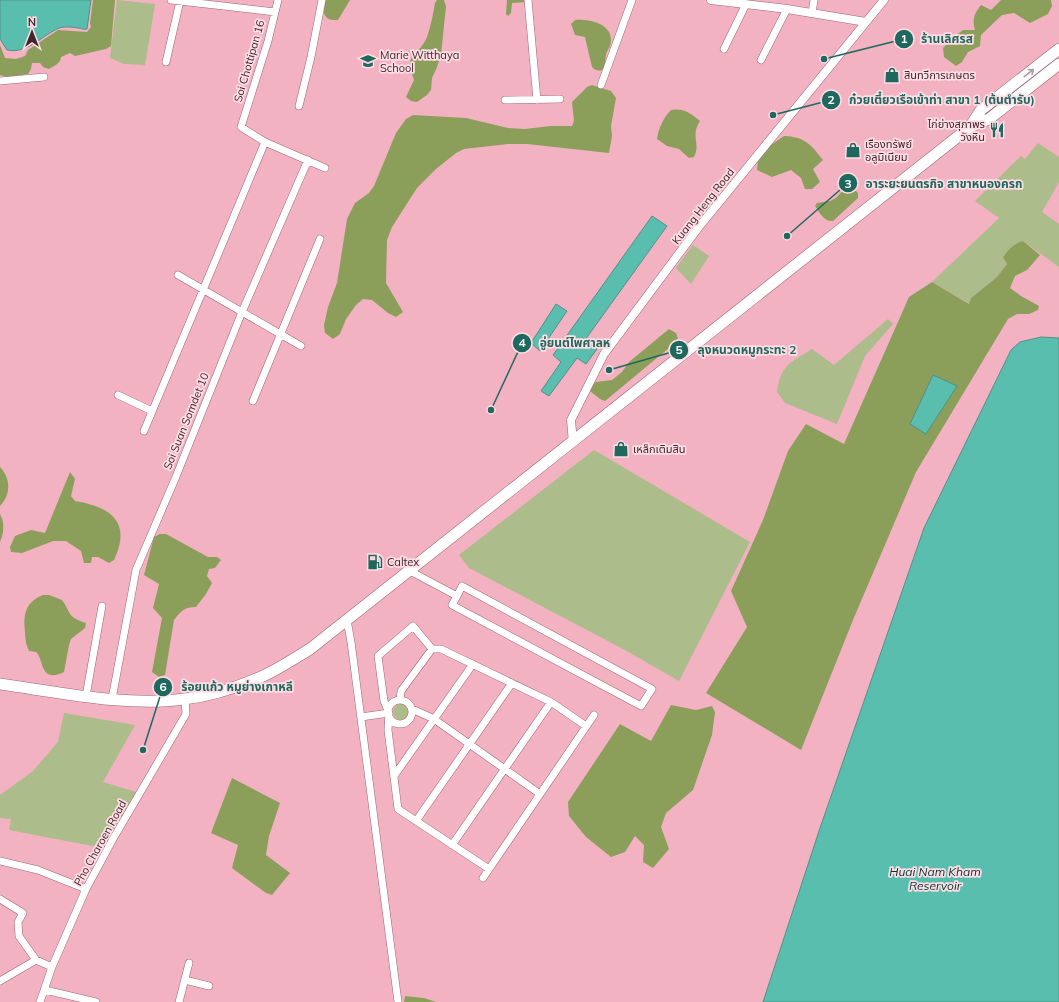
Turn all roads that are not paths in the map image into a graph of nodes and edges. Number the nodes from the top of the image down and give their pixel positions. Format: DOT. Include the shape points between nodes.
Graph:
graph roads {
  1 [pos="171,0"];
  2 [pos="278,0"];
  3 [pos="322,0"];
  4 [pos="528,0"];
  5 [pos="632,0"];
  6 [pos="711,0"];
  7 [pos="814,0"];
  8 [pos="884,0"];
  9 [pos="180,1"];
  10 [pos="746,4"];
  11 [pos="787,9"];
  12 [pos="275,12"];
  13 [pos="812,13"];
  14 [pos="866,22"];
  15 [pos="724,49"];
  16 [pos="1059,49"];
  17 [pos="761,60"];
  18 [pos="166,62"];
  19 [pos="1059,64"];
  20 [pos="44,77"];
  21 [pos="0,81"];
  22 [pos="601,85"];
  23 [pos="560,99"];
  24 [pos="505,100"];
  25 [pos="537,100"];
  26 [pos="299,106"];
  27 [pos="970,127"];
  28 [pos="265,142"];
  29 [pos="308,160"];
  30 [pos="325,168"];
  31 [pos="320,239"];
  32 [pos="178,275"];
  33 [pos="204,290"];
  34 [pos="242,312"];
  35 [pos="280,334"];
  36 [pos="301,346"];
  37 [pos="118,395"];
  38 [pos="253,401"];
  39 [pos="152,411"];
  40 [pos="144,431"];
  41 [pos="573,442"];
  42 [pos="410,571"];
  43 [pos="457,596"];
  44 [pos="102,606"];
  45 [pos="348,620"];
  46 [pos="432,649"];
  47 [pos="473,664"];
  48 [pos="512,683"];
  49 [pos="0,684"];
  50 [pos="86,696"];
  51 [pos="112,699"];
  52 [pos="185,699"];
  53 [pos="400,700"];
  54 [pos="551,702"];
  55 [pos="412,709"];
  56 [pos="388,713"];
  57 [pos="594,714"];
  58 [pos="361,717"];
  59 [pos="434,719"];
  60 [pos="586,726"];
  61 [pos="469,744"];
  62 [pos="504,769"];
  63 [pos="394,776"];
  64 [pos="540,794"];
  65 [pos="416,821"];
  66 [pos="452,845"];
  67 [pos="0,861"];
  68 [pos="489,869"];
  69 [pos="483,878"];
  70 [pos="86,889"];
  71 [pos="0,899"];
  72 [pos="36,960"];
  73 [pos="189,963"];
  74 [pos="52,967"];
  75 [pos="0,980"];
  76 [pos="184,980"];
  77 [pos="208,986"];
  78 [pos="45,990"];
  79 [pos="40,1002"];
  80 [pos="96,1002"];
  81 [pos="179,1002"];
  82 [pos="398,1002"];
  1 -- 9 [label="street"];
  2 -- 12 [label="street, Soi Chottipan 16"];
  3 -- 26 [label="street"];
  4 -- 25 [label="street"];
  5 -- 22 [label="street"];
  6 -- 10 [label="street"];
  7 -- 13 [label="street"];
  8 -- 14 [label="street, Kuang Heng Road"];
  9 -- 12 [label="street"];
  9 -- 18 [label="street"];
  10 -- 11 [label="street"];
  10 -- 15 [label="street"];
  11 -- 13 [label="street"];
  11 -- 17 [label="street"];
  12 -- 28 [label="street, Soi Chottipan 16" via="241,127"];
  13 -- 14 [label="street"];
  14 -- 41 [label="street, Kuang Heng Road" via="698,228 604,354 571,420"];
  27 -- 16 [label="main road, one-way" via="982,110"];
  19 -- 27 [label="main road" via="989,119"];
  20 -- 21 [label="street"];
  23 -- 25 [label="street"];
  24 -- 25 [label="street"];
  27 -- 41 [label="main road"];
  28 -- 29 [label="street"];
  28 -- 33 [label="street"];
  29 -- 30 [label="street"];
  29 -- 34 [label="street, Soi Suan Somdet 10"];
  31 -- 35 [label="street"];
  32 -- 33 [label="street"];
  33 -- 34 [label="street"];
  33 -- 39 [label="street"];
  34 -- 35 [label="street"];
  34 -- 51 [label="street, Soi Suan Somdet 10" via="136,570"];
  35 -- 36 [label="street"];
  35 -- 38 [label="street"];
  37 -- 39 [label="street"];
  39 -- 40 [label="street"];
  41 -- 42 [label="main road"];
  42 -- 43 [label="street"];
  42 -- 45 [label="main road"];
  43 -- 43 [label="street" via="462,586 652,688 641,706 452,605"];
  44 -- 50 [label="street"];
  45 -- 52 [label="main road" via="310,649 264,676 221,691"];
  45 -- 58 [label="street"];
  46 -- 47 [label="street" via="441,648"];
  46 -- 53 [label="street" via="401,691"];
  46 -- 56 [label="street" via="413,626 378,656"];
  47 -- 48 [label="street"];
  47 -- 59 [label="street"];
  48 -- 54 [label="street"];
  48 -- 61 [label="street"];
  49 -- 50 [label="main road"];
  50 -- 51 [label="main road"];
  51 -- 52 [label="main road"];
  52 -- 70 [label="street, Pho Charoen Road" via="186,714"];
  53 -- 55 [label="street" via="408,703"];
  53 -- 56 [label="street" via="392,704"];
  54 -- 60 [label="street"];
  54 -- 62 [label="street"];
  55 -- 56 [label="street" via="409,720 402,724 392,720"];
  55 -- 59 [label="street"];
  56 -- 58 [label="street"];
  56 -- 63 [label="street"];
  57 -- 60 [label="street"];
  58 -- 82 [label="street"];
  59 -- 61 [label="street"];
  59 -- 63 [label="street"];
  60 -- 64 [label="street"];
  61 -- 62 [label="street"];
  61 -- 65 [label="street"];
  62 -- 64 [label="street"];
  62 -- 66 [label="street"];
  63 -- 65 [label="street" via="398,809"];
  64 -- 68 [label="street"];
  65 -- 66 [label="street"];
  66 -- 68 [label="street"];
  67 -- 70 [label="street" via="38,870"];
  68 -- 69 [label="street"];
  70 -- 74 [label="street, Pho Charoen Road"];
  71 -- 72 [label="street" via="23,913 18,922 19,936"];
  72 -- 74 [label="street"];
  72 -- 75 [label="street"];
  73 -- 76 [label="street"];
  74 -- 78 [label="street, Pho Charoen Road"];
  76 -- 77 [label="street"];
  76 -- 81 [label="street"];
  78 -- 79 [label="street, Pho Charoen Road"];
  78 -- 80 [label="street"];
}
